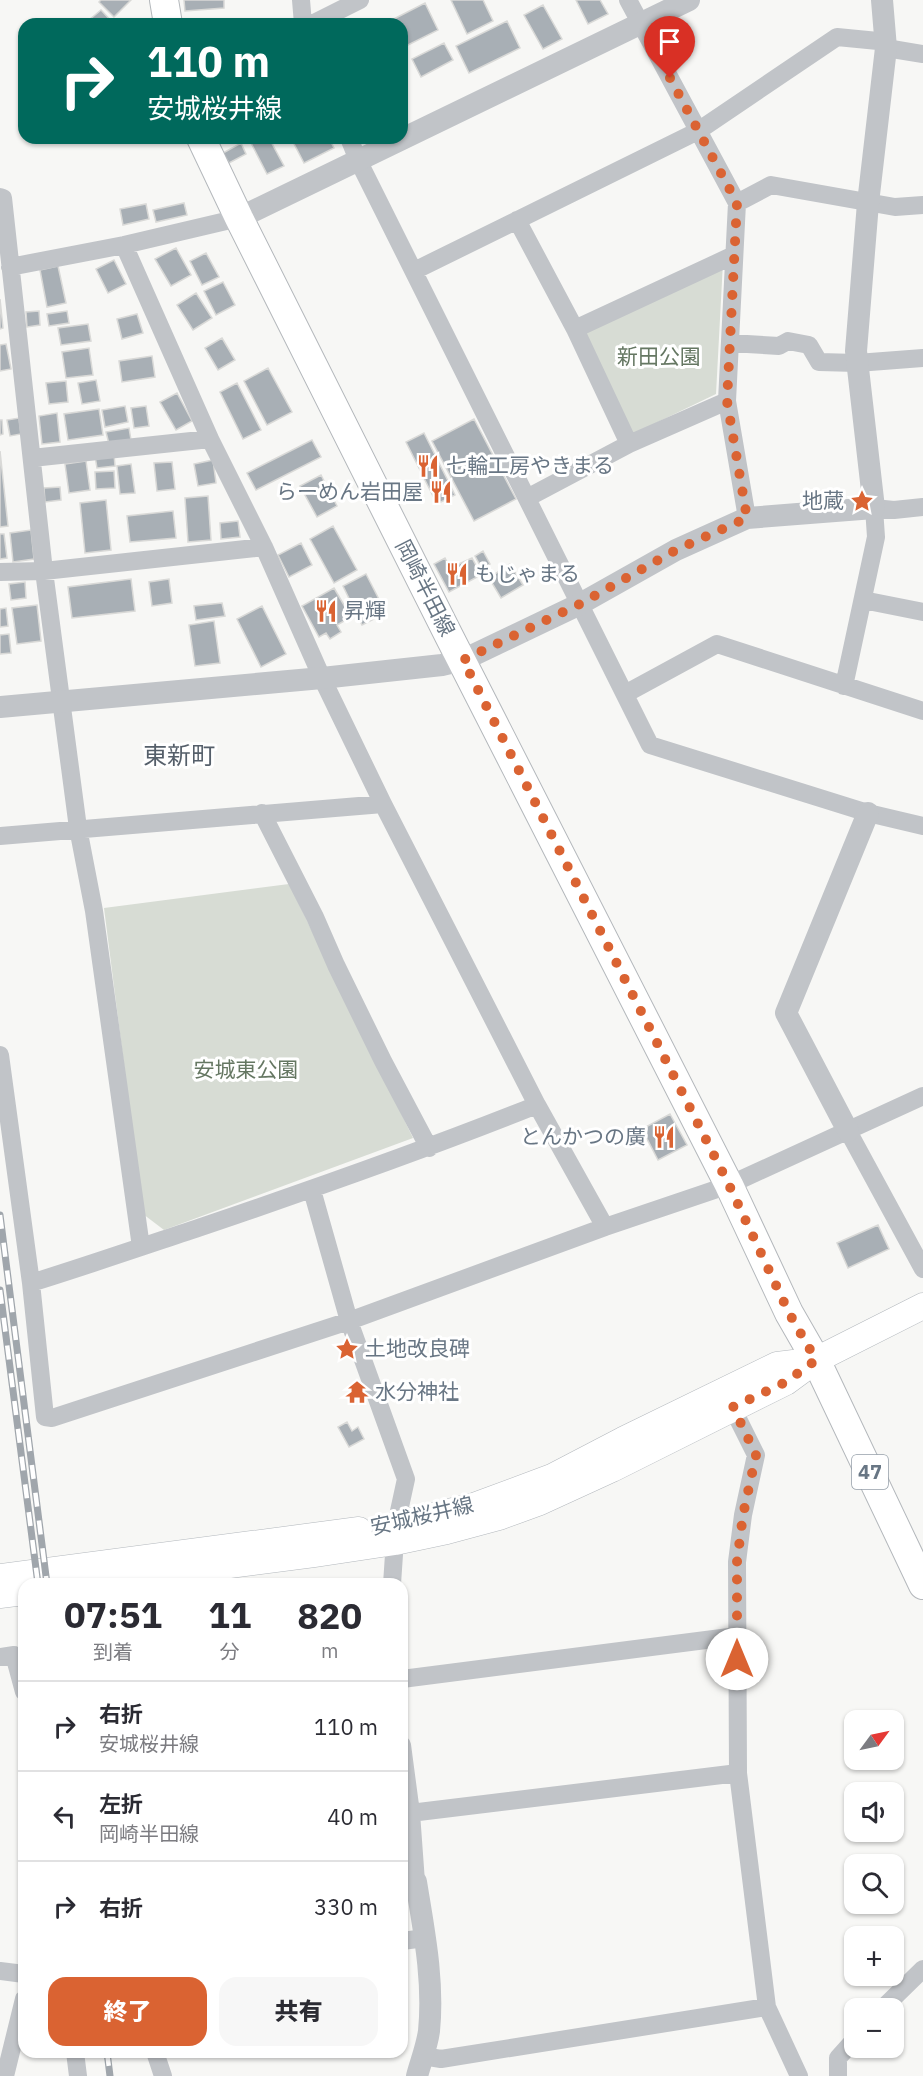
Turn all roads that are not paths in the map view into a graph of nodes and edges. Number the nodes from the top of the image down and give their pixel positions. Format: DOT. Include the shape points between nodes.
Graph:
graph roads {
  1 [pos="164,0"];
  2 [pos="301,0"];
  3 [pos="360,0"];
  4 [pos="628,0"];
  5 [pos="688,0"];
  6 [pos="882,0"];
  7 [pos="167,18"];
  8 [pos="302,18"];
  9 [pos="324,18"];
  10 [pos="641,24"];
  11 [pos="886,48"];
  12 [pos="923,54"];
  13 [pos="698,131"];
  14 [pos="408,136"];
  15 [pos="204,144"];
  16 [pos="351,144"];
  17 [pos="391,144"];
  18 [pos="358,160"];
  19 [pos="0,197"];
  20 [pos="737,203"];
  21 [pos="868,203"];
  22 [pos="923,205"];
  23 [pos="239,218"];
  24 [pos="517,220"];
  25 [pos="124,245"];
  26 [pos="734,255"];
  27 [pos="10,267"];
  28 [pos="414,270"];
  29 [pos="575,329"];
  30 [pos="730,343"];
  31 [pos="923,358"];
  32 [pos="857,363"];
  33 [pos="727,401"];
  34 [pos="210,439"];
  35 [pos="629,444"];
  36 [pos="32,458"];
  37 [pos="527,498"];
  38 [pos="923,507"];
  39 [pos="874,508"];
  40 [pos="747,518"];
  41 [pos="264,547"];
  42 [pos="44,571"];
  43 [pos="0,572"];
  44 [pos="863,600"];
  45 [pos="580,604"];
  46 [pos="923,612"];
  47 [pos="463,660"];
  48 [pos="322,678"];
  49 [pos="844,686"];
  50 [pos="625,694"];
  51 [pos="62,702"];
  52 [pos="0,707"];
  53 [pos="923,711"];
  54 [pos="383,804"];
  55 [pos="262,813"];
  56 [pos="867,813"];
  57 [pos="923,826"];
  58 [pos="78,828"];
  59 [pos="0,836"];
  60 [pos="0,1055"];
  61 [pos="923,1096"];
  62 [pos="537,1105"];
  63 [pos="848,1131"];
  64 [pos="429,1148"];
  65 [pos="729,1185"];
  66 [pos="312,1190"];
  67 [pos="604,1227"];
  68 [pos="141,1247"];
  69 [pos="923,1269"];
  70 [pos="31,1283"];
  71 [pos="923,1306"];
  72 [pos="350,1321"];
  73 [pos="816,1360"];
  74 [pos="728,1399"];
  75 [pos="395,1533"];
  76 [pos="0,1576"];
  77 [pos="130,1578"];
  78 [pos="392,1578"];
  79 [pos="923,1585"];
  80 [pos="18,1593"];
  81 [pos="0,1595"];
  82 [pos="737,1636"];
  83 [pos="0,1657"];
  84 [pos="18,1670"];
  85 [pos="408,1678"];
  86 [pos="738,1773"];
  87 [pos="408,1813"];
  88 [pos="408,1827"];
  89 [pos="416,1882"];
  90 [pos="425,1938"];
  91 [pos="408,1940"];
  92 [pos="923,1969"];
  93 [pos="0,1971"];
  94 [pos="18,1973"];
  95 [pos="893,1998"];
  96 [pos="767,2007"];
  97 [pos="18,2024"];
  98 [pos="844,2051"];
  99 [pos="76,2058"];
  100 [pos="157,2058"];
  101 [pos="420,2066"];
  102 [pos="5,2076"];
  103 [pos="78,2076"];
  104 [pos="163,2076"];
  105 [pos="799,2076"];
  106 [pos="837,2076"];
  1 -- 7 [label="main road"];
  2 -- 8 [label="street"];
  3 -- 9 [label="street"];
  4 -- 10 [label="street"];
  5 -- 10 [label="street"];
  6 -- 11 [label="street"];
  10 -- 13 [label="street"];
  10 -- 14 [label="street"];
  11 -- 12 [label="street"];
  11 -- 13 [label="street" via="878,41 837,37"];
  11 -- 21 [label="street"];
  13 -- 20 [label="street"];
  13 -- 24 [label="street"];
  15 -- 23 [label="main road, 岡崎半田線 / 47"];
  16 -- 18 [label="street"];
  17 -- 18 [label="street"];
  18 -- 23 [label="street"];
  18 -- 28 [label="street"];
  19 -- 27 [label="street"];
  20 -- 21 [label="street" via="771,185"];
  20 -- 26 [label="street"];
  21 -- 22 [label="street" via="894,207"];
  21 -- 32 [label="street"];
  23 -- 25 [label="street"];
  23 -- 47 [label="main road, 岡崎半田線 / 47"];
  24 -- 28 [label="street"];
  24 -- 29 [label="street"];
  25 -- 27 [label="street"];
  25 -- 34 [label="street"];
  26 -- 29 [label="street"];
  26 -- 30 [label="street"];
  27 -- 36 [label="street"];
  28 -- 37 [label="street"];
  29 -- 35 [label="street"];
  30 -- 32 [label="street" via="779,346 788,341 809,345 819,362"];
  30 -- 33 [label="street"];
  31 -- 32 [label="street"];
  32 -- 39 [label="street"];
  33 -- 35 [label="street"];
  33 -- 40 [label="street"];
  34 -- 36 [label="street"];
  34 -- 41 [label="street"];
  35 -- 37 [label="street"];
  36 -- 42 [label="street"];
  37 -- 45 [label="street"];
  38 -- 39 [label="street"];
  39 -- 40 [label="street"];
  39 -- 44 [label="street" via="876,537"];
  40 -- 45 [label="street" via="676,550"];
  41 -- 42 [label="street"];
  41 -- 48 [label="street"];
  42 -- 43 [label="street"];
  42 -- 51 [label="street"];
  44 -- 46 [label="street"];
  44 -- 49 [label="street"];
  45 -- 47 [label="street"];
  45 -- 50 [label="street"];
  47 -- 48 [label="street"];
  47 -- 65 [label="main road, 岡崎半田線 / 47"];
  48 -- 51 [label="street"];
  48 -- 54 [label="street"];
  49 -- 50 [label="street" via="717,644"];
  49 -- 53 [label="street"];
  50 -- 56 [label="street" via="650,745"];
  51 -- 52 [label="street"];
  51 -- 58 [label="street"];
  54 -- 55 [label="street"];
  54 -- 62 [label="street"];
  55 -- 58 [label="street"];
  55 -- 64 [label="street"];
  56 -- 57 [label="street"];
  56 -- 63 [label="street" via="786,1013"];
  58 -- 59 [label="street"];
  58 -- 68 [label="street" via="94,911"];
  60 -- 70 [label="street"];
  61 -- 63 [label="street"];
  62 -- 64 [label="street"];
  62 -- 67 [label="street"];
  63 -- 65 [label="street"];
  63 -- 69 [label="street"];
  64 -- 66 [label="street"];
  65 -- 67 [label="street"];
  65 -- 73 [label="main road, 岡崎半田線 / 47" via="789,1313"];
  66 -- 68 [label="street"];
  66 -- 72 [label="street"];
  67 -- 72 [label="street"];
  68 -- 70 [label="street"];
  70 -- 72 [label="street" via="45,1417 52,1418"];
  71 -- 73 [label="main road, 安城桜井線"];
  72 -- 75 [label="street" via="406,1479"];
  73 -- 74 [label="main road, 安城桜井線" via="777,1365"];
  73 -- 79 [label="main road, 岡崎半田線 / 47"];
  74 -- 75 [label="main road, 安城桜井線" via="552,1477"];
  74 -- 82 [label="street" via="756,1455 737,1562"];
  75 -- 76 [label="main road, 安城桜井線"];
  75 -- 77 [label="main road, 安城桜井線" via="314,1554"];
  75 -- 78 [label="street"];
  80 -- 81 [label="main road"];
  82 -- 85 [label="street"];
  82 -- 86 [label="street"];
  83 -- 84 [label="street" via="14,1655"];
  86 -- 87 [label="street"];
  86 -- 96 [label="street"];
  88 -- 89 [label="street"];
  89 -- 90 [label="street"];
  90 -- 91 [label="street"];
  90 -- 101 [label="street" via="431,1997"];
  92 -- 95 [label="street"];
  93 -- 94 [label="street"];
  96 -- 101 [label="street" via="441,2059"];
  96 -- 105 [label="street"];
  97 -- 102 [label="street"];
  98 -- 106 [label="street" via="838,2058"];
  99 -- 103 [label="street"];
  100 -- 104 [label="street"];
}
